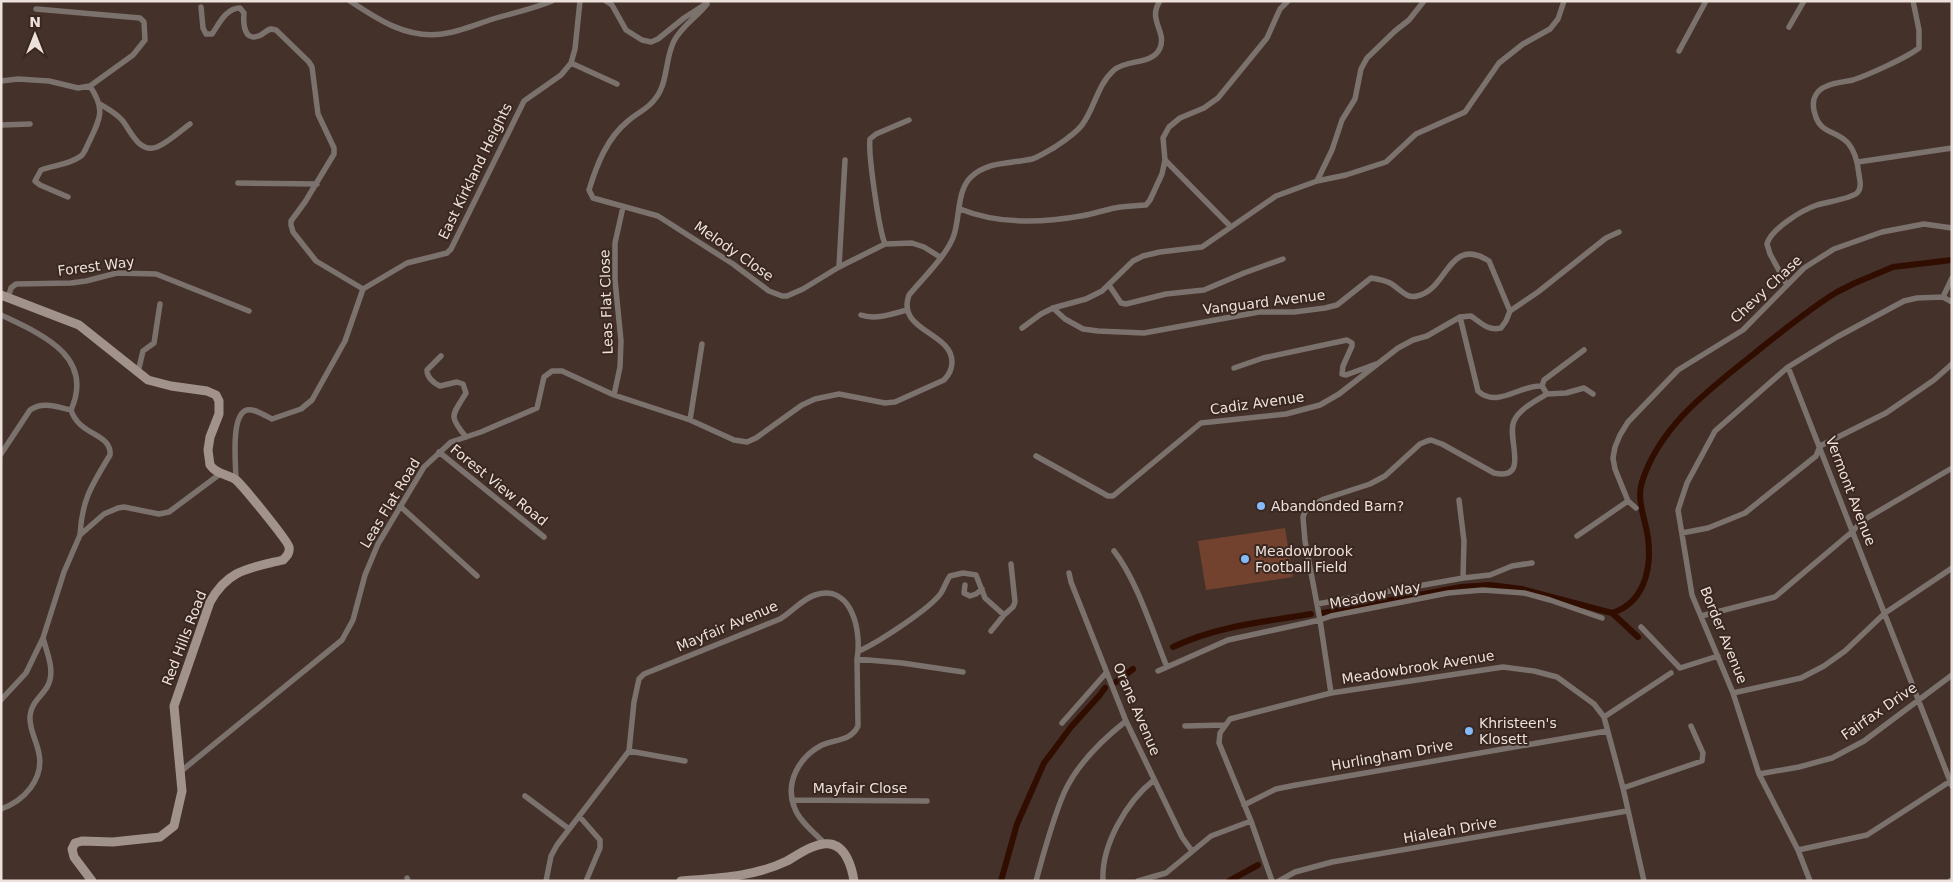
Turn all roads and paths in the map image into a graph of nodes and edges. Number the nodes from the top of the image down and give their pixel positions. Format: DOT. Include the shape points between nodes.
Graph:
graph roads {
  1 [pos="350,1"];
  2 [pos="552,1"];
  3 [pos="580,1"];
  4 [pos="606,1"];
  5 [pos="1160,1"];
  6 [pos="1288,1"];
  7 [pos="1424,1"];
  8 [pos="1564,1"];
  9 [pos="1706,1"];
  10 [pos="1804,1"];
  11 [pos="1913,1"];
  12 [pos="708,2"];
  13 [pos="201,8"];
  14 [pos="36,9"];
  15 [pos="1790,27"];
  16 [pos="1679,51"];
  17 [pos="571,63"];
  18 [pos="1,81"];
  19 [pos="616,84"];
  20 [pos="90,86"];
  21 [pos="100,104"];
  22 [pos="909,120"];
  23 [pos="30,124"];
  24 [pos="190,124"];
  25 [pos="1,125"];
  26 [pos="1952,148"];
  27 [pos="845,160"];
  28 [pos="1165,160"];
  29 [pos="1858,162"];
  30 [pos="1317,181"];
  31 [pos="238,182"];
  32 [pos="317,184"];
  33 [pos="68,197"];
  34 [pos="623,208"];
  35 [pos="960,210"];
  36 [pos="1231,226"];
  37 [pos="1952,228"];
  38 [pos="1619,232"];
  39 [pos="885,244"];
  40 [pos="940,257"];
  41 [pos="1283,259"];
  42 [pos="839,267"];
  43 [pos="1952,278"];
  44 [pos="1109,285"];
  45 [pos="1787,285"];
  46 [pos="363,289"];
  47 [pos="4,296"];
  48 [pos="1943,297"];
  49 [pos="1952,302"];
  50 [pos="160,304"];
  51 [pos="1053,308"];
  52 [pos="907,310"];
  53 [pos="249,311"];
  54 [pos="1510,311"];
  55 [pos="1,316"];
  56 [pos="861,316"];
  57 [pos="1460,317"];
  58 [pos="1022,328"];
  59 [pos="702,344"];
  60 [pos="1584,350"];
  61 [pos="441,356"];
  62 [pos="1381,362"];
  63 [pos="1952,364"];
  64 [pos="1788,367"];
  65 [pos="1234,368"];
  66 [pos="138,372"];
  67 [pos="1542,386"];
  68 [pos="1547,394"];
  69 [pos="1593,394"];
  70 [pos="614,395"];
  71 [pos="71,410"];
  72 [pos="690,420"];
  73 [pos="466,437"];
  74 [pos="1820,446"];
  75 [pos="439,452"];
  76 [pos="1,454"];
  77 [pos="1036,456"];
  78 [pos="1952,468"];
  79 [pos="220,474"];
  80 [pos="236,480"];
  81 [pos="1459,500"];
  82 [pos="1628,502"];
  83 [pos="400,506"];
  84 [pos="1636,508"];
  85 [pos="1853,531"];
  86 [pos="1682,533"];
  87 [pos="80,535"];
  88 [pos="1577,536"];
  89 [pos="544,537"];
  90 [pos="1114,551"];
  91 [pos="1532,563"];
  92 [pos="1011,564"];
  93 [pos="1952,568"];
  94 [pos="1069,573"];
  95 [pos="477,576"];
  96 [pos="1463,578"];
  97 [pos="965,585"];
  98 [pos="982,589"];
  99 [pos="1317,604"];
  100 [pos="1885,613"];
  101 [pos="1004,615"];
  102 [pos="1701,616"];
  103 [pos="1602,618"];
  104 [pos="1320,620"];
  105 [pos="1641,627"];
  106 [pos="990,630"];
  107 [pos="43,638"];
  108 [pos="859,651"];
  109 [pos="1718,656"];
  110 [pos="857,659"];
  111 [pos="1167,667"];
  112 [pos="1158,670"];
  113 [pos="964,672"];
  114 [pos="1106,673"];
  115 [pos="1671,673"];
  116 [pos="1952,675"];
  117 [pos="1331,693"];
  118 [pos="1733,693"];
  119 [pos="1,700"];
  120 [pos="1918,700"];
  121 [pos="1604,717"];
  122 [pos="1126,721"];
  123 [pos="1062,723"];
  124 [pos="1225,725"];
  125 [pos="1185,726"];
  126 [pos="1692,726"];
  127 [pos="1607,731"];
  128 [pos="629,751"];
  129 [pos="685,761"];
  130 [pos="180,772"];
  131 [pos="1759,774"];
  132 [pos="1154,780"];
  133 [pos="1951,783"];
  134 [pos="1623,788"];
  135 [pos="525,796"];
  136 [pos="792,800"];
  137 [pos="927,801"];
  138 [pos="1244,805"];
  139 [pos="1,809"];
  140 [pos="1627,811"];
  141 [pos="579,816"];
  142 [pos="1251,821"];
  143 [pos="569,829"];
  144 [pos="825,844"];
  145 [pos="1798,850"];
  146 [pos="1192,851"];
  147 [pos="707,880"];
  148 [pos="92,881"];
  149 [pos="546,881"];
  150 [pos="586,881"];
  151 [pos="681,881"];
  152 [pos="854,881"];
  153 [pos="1036,881"];
  154 [pos="1103,881"];
  155 [pos="1138,881"];
  156 [pos="1272,881"];
  157 [pos="1279,881"];
  158 [pos="1644,881"];
  159 [pos="1810,881"];
  1 -- 2 [label="street" via="393,27 431,35 537,8"];
  3 -- 17 [label="street"];
  4 -- 12 [label="street" via="612,5 626,30 650,42"];
  5 -- 35 [label="street" via="1154,16 1161,38 1161,47 1156,53 1151,58 1126,63 1111,73 1082,125 1054,148 1033,159 1000,162 970,178 963,190"];
  6 -- 28 [label="street" via="1280,9 1267,38 1218,98 1169,127 1163,138"];
  7 -- 30 [label="street" via="1360,69 1355,99 1342,120"];
  8 -- 30 [label="street" via="1558,19 1550,29 1499,63 1465,112 1416,134 1379,166"];
  9 -- 16 [label="street"];
  10 -- 15 [label="street"];
  11 -- 29 [label="street" via="1919,48 1854,79 1827,86 1814,99 1813,108 1821,127 1848,144"];
  12 -- 34 [label="street, Melody Close" via="674,40 656,99 612,137 589,190 593,198"];
  13 -- 32 [label="street" via="206,34 212,34 228,12 240,8 244,12 243,26 247,34 253,36 276,30 309,62 318,114 334,148 333,158"];
  14 -- 20 [label="street" via="140,18 144,22 145,40 134,55"];
  17 -- 19 [label="street"];
  17 -- 46 [label="street, East Kirkland Heights" via="561,75 524,101 452,249 407,263"];
  18 -- 20 [label="street" via="18,79 49,81 78,88"];
  20 -- 21 [label="street"];
  21 -- 24 [label="street" via="122,120 139,144 146,148 156,147"];
  21 -- 33 [label="street" via="100,121 82,155 67,164 40,170 36,176 35,181 40,185"];
  22 -- 39 [label="street" via="870,139 877,208"];
  23 -- 25 [label="street"];
  26 -- 29 [label="street"];
  27 -- 42 [label="street"];
  28 -- 35 [label="street" via="1162,174 1146,205 1044,221 978,217"];
  28 -- 36 [label="street"];
  29 -- 45 [label="street" via="1860,187 1857,193 1802,212 1768,240 1770,254"];
  30 -- 36 [label="street" via="1276,196"];
  31 -- 32 [label="street"];
  32 -- 46 [label="street" via="291,221 293,232 316,261"];
  34 -- 42 [label="street, Melody Close" via="658,216 769,291 782,296 803,289"];
  34 -- 70 [label="street, Leas Flat Close" via="615,244 621,341"];
  35 -- 40 [label="street" via="950,246"];
  36 -- 44 [label="street" via="1202,247 1143,256 1133,261"];
  37 -- 45 [label="street, Chevy Chase" via="1924,224 1882,232 1834,249 1804,268"];
  38 -- 54 [label="street" via="1606,238"];
  39 -- 40 [label="street, Melody Close" via="912,243"];
  39 -- 42 [label="street, Melody Close"];
  40 -- 52 [label="street" via="909,295"];
  41 -- 44 [label="street" via="1204,290 1166,294 1126,304 1121,303"];
  43 -- 48 [label="street"];
  44 -- 51 [label="street" via="1086,299"];
  45 -- 82 [label="street, Chevy Chase" via="1743,330 1678,370 1628,422 1613,458"];
  46 -- 80 [label="street" via="345,341 312,400 301,409 272,419 252,410 242,413 235,430"];
  47 -- 53 [label="street, Forest Way" via="16,284 71,283 117,273 146,273 156,274"];
  47 -- 66 [label="main road" via="79,326"];
  48 -- 49 [label="street"];
  48 -- 64 [label="street" via="1904,301"];
  50 -- 66 [label="street" via="154,343 143,351"];
  51 -- 54 [label="street, Vanguard Avenue" via="1083,329 1144,333 1259,312 1325,308 1337,305 1371,278 1391,283 1411,297 1419,296 1434,286 1460,256 1475,254 1489,261"];
  51 -- 58 [label="street"];
  52 -- 56 [label="street" via="884,316"];
  52 -- 72 [label="street, Leas Flat Road" via="914,322 946,346 951,354 949,375 931,387 896,402 885,403 839,394 815,399 746,442 734,440"];
  54 -- 57 [label="street" via="1501,328 1495,330 1471,316"];
  55 -- 71 [label="street" via="43,336 65,354 76,374 78,388"];
  57 -- 62 [label="street, Cadiz Avenue" via="1398,348"];
  57 -- 67 [label="street" via="1478,391 1492,397"];
  59 -- 72 [label="street"];
  60 -- 67 [label="street" via="1544,380"];
  61 -- 73 [label="street" via="427,374 440,386 457,382 463,384 466,393 453,419"];
  62 -- 65 [label="street" via="1346,376 1342,374 1352,346 1347,340 1263,358"];
  62 -- 77 [label="street, Cadiz Avenue" via="1339,394 1306,410 1201,423 1113,496"];
  63 -- 74 [label="street" via="1886,413"];
  64 -- 74 [label="street, Vermont Avenue"];
  64 -- 86 [label="street, Border Avenue" via="1715,431 1682,497 1678,510"];
  66 -- 79 [label="main road" via="148,380 216,395 219,414 210,436 208,460 213,470"];
  67 -- 68 [label="street"];
  68 -- 69 [label="street" via="1584,388"];
  68 -- 99 [label="street" via="1515,418 1511,428 1515,467 1505,474 1494,474 1431,440 1420,444 1385,476 1306,509 1303,518 1305,541"];
  70 -- 72 [label="street, Leas Flat Road"];
  70 -- 73 [label="street, Leas Flat Road" via="562,371 552,371 544,377 537,408"];
  71 -- 76 [label="street" via="43,404 30,410"];
  71 -- 87 [label="street" via="77,423 104,439 110,449 110,455 85,499"];
  73 -- 75 [label="street, Leas Flat Road" via="451,442"];
  74 -- 85 [label="street, Vermont Avenue"];
  74 -- 86 [label="street" via="1816,456 1745,513 1708,528"];
  75 -- 83 [label="street, Leas Flat Road" via="424,467"];
  75 -- 89 [label="street, Forest View Road"];
  78 -- 85 [label="street" via="1862,521"];
  79 -- 80 [label="main road, Red Hills Road"];
  79 -- 87 [label="street" via="169,512 159,514 118,508 104,514"];
  80 -- 130 [label="main road, Red Hills Road" via="279,530 290,549 283,560 238,572 226,580 210,602 174,706"];
  81 -- 96 [label="street" via="1464,541"];
  82 -- 84 [label="street"];
  82 -- 88 [label="street"];
  83 -- 95 [label="street"];
  83 -- 130 [label="street, Leas Flat Road" via="378,544 365,575 353,620 342,640"];
  85 -- 100 [label="street, Vermont Avenue"];
  85 -- 102 [label="street" via="1775,597"];
  86 -- 102 [label="street, Border Avenue" via="1692,595"];
  87 -- 107 [label="street" via="64,572"];
  90 -- 111 [label="street" via="1132,581"];
  91 -- 96 [label="street" via="1512,566 1490,575"];
  92 -- 101 [label="street" via="1015,602"];
  93 -- 100 [label="street"];
  94 -- 114 [label="street, Orane Avenue"];
  96 -- 99 [label="street"];
  97 -- 98 [label="street" via="964,593 970,596"];
  98 -- 101 [label="street" via="985,598"];
  98 -- 108 [label="street" via="976,575 950,576 940,594 925,607"];
  99 -- 104 [label="street"];
  100 -- 118 [label="street" via="1845,652 1801,678"];
  100 -- 120 [label="street, Vermont Avenue"];
  101 -- 106 [label="street"];
  102 -- 109 [label="street, Border Avenue"];
  103 -- 104 [label="street, Meadow Way" via="1550,600 1483,590 1448,593"];
  104 -- 111 [label="street, Meadow Way" via="1228,640"];
  104 -- 117 [label="street"];
  105 -- 109 [label="street" via="1680,668"];
  107 -- 119 [label="street" via="26,673"];
  107 -- 139 [label="street" via="51,677 30,715 40,754 40,768 36,783 16,801"];
  108 -- 110 [label="street, Mayfair Avenue"];
  108 -- 128 [label="street, Mayfair Avenue" via="851,609 841,598 829,593 817,594 780,619 644,674 639,679 634,702"];
  109 -- 118 [label="street, Border Avenue"];
  110 -- 113 [label="street"];
  110 -- 136 [label="street, Mayfair Avenue" via="858,726 849,737 824,745 800,763 793,776"];
  111 -- 112 [label="street, Meadow Way"];
  114 -- 122 [label="street, Orane Avenue"];
  114 -- 123 [label="street"];
  115 -- 121 [label="street"];
  116 -- 120 [label="street, Fairfax Drive"];
  117 -- 121 [label="street, Meadowbrook Avenue" via="1504,667 1534,670 1557,677 1594,704"];
  117 -- 124 [label="street, Meadowbrook Avenue" via="1238,716"];
  118 -- 131 [label="street, Border Avenue"];
  120 -- 131 [label="street, Fairfax Drive" via="1864,741 1832,758"];
  120 -- 133 [label="street, Vermont Avenue"];
  121 -- 127 [label="street"];
  122 -- 132 [label="street, Orane Avenue"];
  122 -- 153 [label="street" via="1081,765 1064,792"];
  124 -- 125 [label="street"];
  124 -- 138 [label="street" via="1220,732 1219,743"];
  126 -- 134 [label="street" via="1703,753 1702,762"];
  127 -- 134 [label="street"];
  127 -- 138 [label="street, Hurlingham Drive" via="1296,785 1276,790"];
  128 -- 129 [label="street"];
  128 -- 141 [label="street"];
  130 -- 148 [label="main road, Red Hills Road" via="182,791 176,820 169,832 150,840 82,841 75,844 72,849 74,857"];
  131 -- 145 [label="street, Border Avenue"];
  132 -- 146 [label="street, Orane Avenue"];
  132 -- 154 [label="street" via="1132,801 1109,841 1104,857"];
  133 -- 145 [label="street" via="1867,835"];
  134 -- 140 [label="street"];
  135 -- 143 [label="street"];
  136 -- 137 [label="street, Mayfair Close"];
  136 -- 144 [label="street" via="795,811"];
  138 -- 142 [label="street"];
  140 -- 157 [label="street, Hialeah Drive" via="1332,862 1295,872"];
  140 -- 158 [label="street"];
  141 -- 143 [label="street"];
  141 -- 150 [label="street" via="600,840 600,848"];
  142 -- 146 [label="street" via="1210,836"];
  142 -- 156 [label="street"];
  143 -- 149 [label="street" via="551,856"];
  144 -- 147 [label="main road" via="759,872"];
  144 -- 152 [label="main road" via="831,844 844,854"];
  145 -- 159 [label="street, Border Avenue"];
  146 -- 155 [label="street" via="1170,870"];
  147 -- 151 [label="main road"];
}
